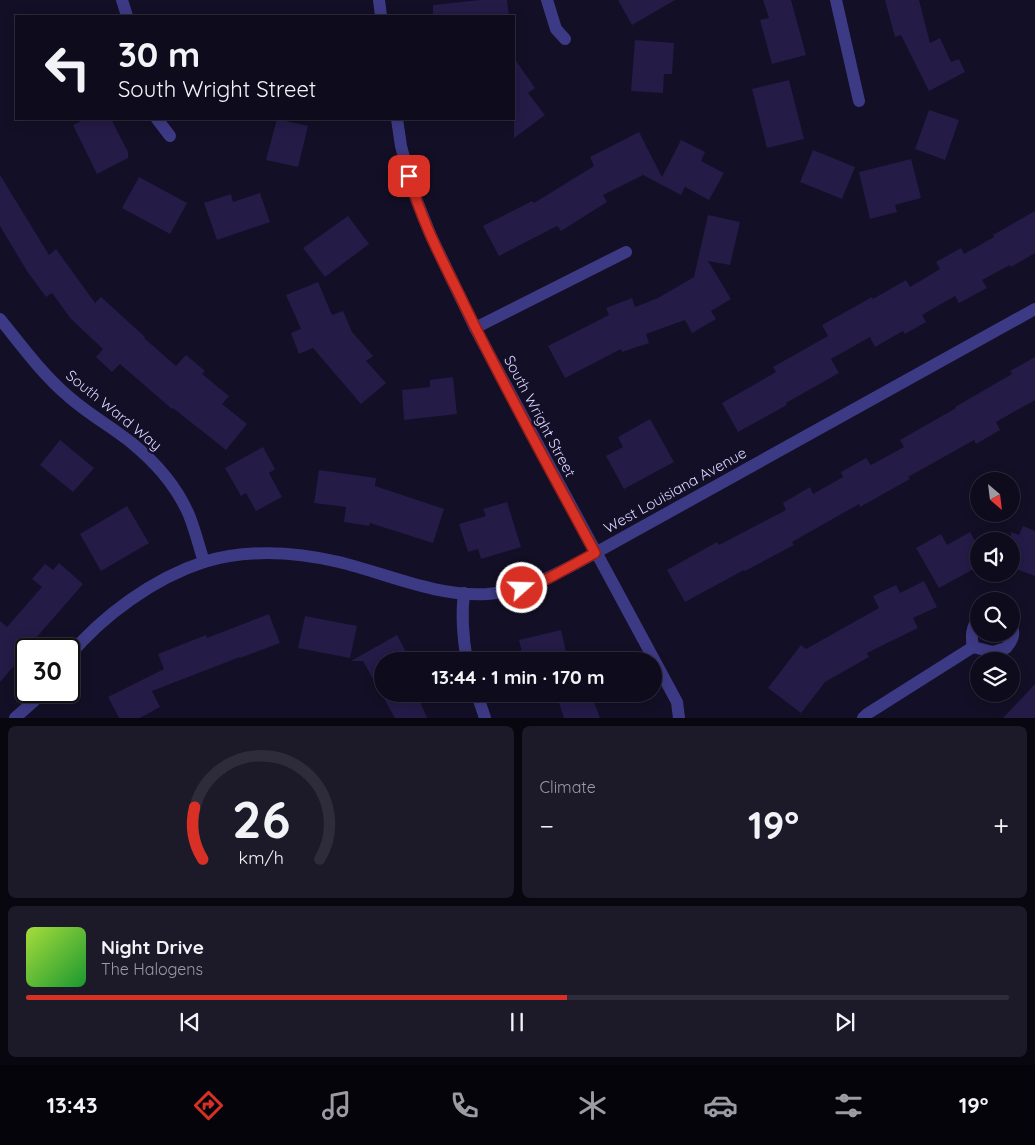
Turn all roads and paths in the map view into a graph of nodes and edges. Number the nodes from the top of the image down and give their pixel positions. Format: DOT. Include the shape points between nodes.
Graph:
graph roads {
  1 [pos="122,0"];
  2 [pos="379,0"];
  3 [pos="547,0"];
  4 [pos="836,0"];
  5 [pos="127,15"];
  6 [pos="381,15"];
  7 [pos="565,39"];
  8 [pos="859,101"];
  9 [pos="159,120"];
  10 [pos="397,120"];
  11 [pos="170,136"];
  12 [pos="626,252"];
  13 [pos="1035,309"];
  14 [pos="0,319"];
  15 [pos="475,328"];
  16 [pos="595,553"];
  17 [pos="204,562"];
  18 [pos="464,593"];
  19 [pos="972,642"];
  20 [pos="1011,642"];
  21 [pos="80,644"];
  22 [pos="973,647"];
  23 [pos="466,652"];
  24 [pos="479,702"];
  25 [pos="32,703"];
  26 [pos="15,718"];
  27 [pos="485,718"];
  28 [pos="679,718"];
  29 [pos="863,718"];
  1 -- 5 [label="street"];
  2 -- 6 [label="street"];
  3 -- 7 [label="street" via="556,28"];
  4 -- 8 [label="street"];
  9 -- 11 [label="street"];
  10 -- 15 [label="street, South Wright Street" via="413,191 430,236"];
  12 -- 15 [label="street"];
  13 -- 16 [label="street, West Louisiana Avenue"];
  14 -- 17 [label="street, South Ward Way" via="31,358 68,396 132,444 166,476 188,514"];
  15 -- 16 [label="street, South Wright Street"];
  16 -- 18 [label="street, West Louisiana Avenue" via="549,578 522,588 487,594"];
  16 -- 28 [label="street, South Wright Street" via="677,702"];
  17 -- 18 [label="street, West Louisiana Avenue" via="255,554 307,556 340,562 425,587"];
  17 -- 21 [label="street, West Louisiana Avenue" via="165,579 132,599"];
  18 -- 23 [label="street" via="462,610"];
  19 -- 22 [label="street"];
  20 -- 22 [label="street" via="1006,648 993,652"];
  22 -- 29 [label="street"];
  24 -- 27 [label="street"];
  25 -- 26 [label="street"];
}
